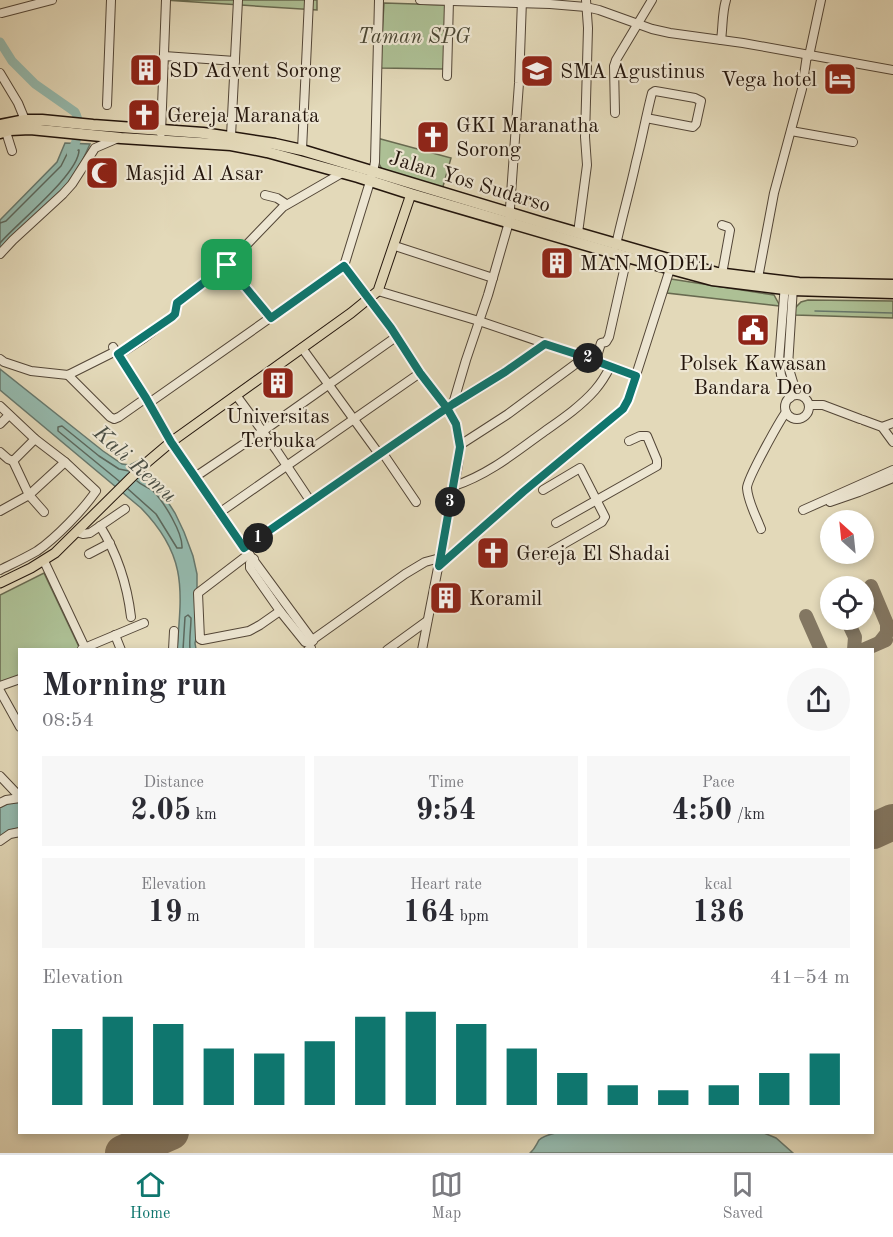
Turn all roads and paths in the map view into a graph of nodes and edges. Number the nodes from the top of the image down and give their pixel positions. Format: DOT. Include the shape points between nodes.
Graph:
graph roads {
  1 [pos="52,0"];
  2 [pos="111,0"];
  3 [pos="166,0"];
  4 [pos="238,0"];
  5 [pos="309,0"];
  6 [pos="379,0"];
  7 [pos="420,0"];
  8 [pos="652,0"];
  9 [pos="726,0"];
  10 [pos="821,0"];
  11 [pos="41,1"];
  12 [pos="449,1"];
  13 [pos="521,2"];
  14 [pos="586,4"];
  15 [pos="2,13"];
  16 [pos="638,23"];
  17 [pos="721,40"];
  18 [pos="808,55"];
  19 [pos="164,56"];
  20 [pos="235,61"];
  21 [pos="893,70"];
  22 [pos="0,74"];
  23 [pos="447,76"];
  24 [pos="107,105"];
  25 [pos="615,113"];
  26 [pos="646,118"];
  27 [pos="25,120"];
  28 [pos="58,126"];
  29 [pos="2,130"];
  30 [pos="92,130"];
  31 [pos="790,131"];
  32 [pos="160,135"];
  33 [pos="231,136"];
  34 [pos="121,138"];
  35 [pos="853,142"];
  36 [pos="302,150"];
  37 [pos="12,151"];
  38 [pos="342,173"];
  39 [pos="372,177"];
  40 [pos="411,194"];
  41 [pos="265,195"];
  42 [pos="286,204"];
  43 [pos="509,218"];
  44 [pos="722,225"];
  45 [pos="578,233"];
  46 [pos="616,245"];
  47 [pos="395,246"];
  48 [pos="0,254"];
  49 [pos="627,257"];
  50 [pos="654,260"];
  51 [pos="227,265"];
  52 [pos="344,266"];
  53 [pos="670,269"];
  54 [pos="722,274"];
  55 [pos="493,278"];
  56 [pos="758,278"];
  57 [pos="893,285"];
  58 [pos="789,286"];
  59 [pos="378,291"];
  60 [pos="893,293"];
  61 [pos="370,299"];
  62 [pos="271,318"];
  63 [pos="479,321"];
  64 [pos="396,337"];
  65 [pos="545,344"];
  66 [pos="302,348"];
  67 [pos="116,351"];
  68 [pos="598,353"];
  69 [pos="585,357"];
  70 [pos="0,358"];
  71 [pos="610,367"];
  72 [pos="420,373"];
  73 [pos="68,375"];
  74 [pos="636,376"];
  75 [pos="329,384"];
  76 [pos="236,395"];
  77 [pos="793,396"];
  78 [pos="147,401"];
  79 [pos="809,405"];
  80 [pos="0,406"];
  81 [pos="450,406"];
  82 [pos="786,412"];
  83 [pos="9,415"];
  84 [pos="354,420"];
  85 [pos="893,423"];
  86 [pos="0,424"];
  87 [pos="882,427"];
  88 [pos="263,431"];
  89 [pos="35,439"];
  90 [pos="629,441"];
  91 [pos="171,442"];
  92 [pos="893,442"];
  93 [pos="460,445"];
  94 [pos="0,452"];
  95 [pos="380,453"];
  96 [pos="13,461"];
  97 [pos="65,462"];
  98 [pos="287,466"];
  99 [pos="890,475"];
  100 [pos="195,477"];
  101 [pos="454,486"];
  102 [pos="543,490"];
  103 [pos="28,495"];
  104 [pos="596,501"];
  105 [pos="311,502"];
  106 [pos="416,502"];
  107 [pos="124,509"];
  108 [pos="803,510"];
  109 [pos="0,511"];
  110 [pos="44,512"];
  111 [pos="219,513"];
  112 [pos="556,523"];
  113 [pos="100,526"];
  114 [pos="761,529"];
  115 [pos="77,532"];
  116 [pos="58,534"];
  117 [pos="66,543"];
  118 [pos="110,543"];
  119 [pos="548,553"];
  120 [pos="89,554"];
  121 [pos="249,554"];
  122 [pos="44,561"];
  123 [pos="440,562"];
  124 [pos="0,570"];
  125 [pos="0,583"];
  126 [pos="280,611"];
  127 [pos="131,617"];
  128 [pos="427,621"];
  129 [pos="144,623"];
  130 [pos="174,631"];
  131 [pos="115,635"];
  132 [pos="311,646"];
  133 [pos="84,648"];
  134 [pos="86,648"];
  135 [pos="120,648"];
  136 [pos="173,648"];
  137 [pos="390,648"];
  138 [pos="422,648"];
  139 [pos="18,680"];
  140 [pos="0,686"];
  141 [pos="0,691"];
  142 [pos="18,723"];
  143 [pos="0,776"];
  144 [pos="18,795"];
  145 [pos="18,797"];
  146 [pos="0,803"];
  147 [pos="18,832"];
  148 [pos="0,842"];
  1 -- 11 [label="street"];
  2 -- 24 [label="street"];
  3 -- 19 [label="street"];
  4 -- 20 [label="street"];
  5 -- 36 [label="street"];
  6 -- 39 [label="street"];
  7 -- 12 [label="street"];
  8 -- 16 [label="street"];
  9 -- 17 [label="street"];
  10 -- 18 [label="street"];
  11 -- 15 [label="street"];
  12 -- 13 [label="street"];
  12 -- 23 [label="street"];
  13 -- 14 [label="street"];
  13 -- 43 [label="street"];
  14 -- 16 [label="street"];
  14 -- 45 [label="street" via="587,165"];
  16 -- 17 [label="street" via="670,33"];
  16 -- 25 [label="street" via="614,66"];
  17 -- 18 [label="street"];
  18 -- 21 [label="street"];
  18 -- 31 [label="street"];
  19 -- 20 [label="street"];
  19 -- 32 [label="street"];
  20 -- 33 [label="street"];
  22 -- 27 [label="street"];
  26 -- 26 [label="street" via="655,92 701,101 693,127"];
  26 -- 46 [label="street"];
  27 -- 28 [label="highway"];
  27 -- 29 [label="highway"];
  28 -- 29 [label="highway"];
  28 -- 30 [label="highway"];
  29 -- 37 [label="street"];
  30 -- 32 [label="highway, Jalan Yos Sudarso"];
  30 -- 34 [label="highway"];
  31 -- 35 [label="street"];
  31 -- 56 [label="street"];
  32 -- 33 [label="highway, Jalan Yos Sudarso"];
  32 -- 34 [label="highway"];
  32 -- 38 [label="highway" via="267,152"];
  33 -- 36 [label="highway, Jalan Yos Sudarso"];
  34 -- 48 [label="street" via="95,148 67,190"];
  36 -- 39 [label="highway, Jalan Yos Sudarso"];
  38 -- 39 [label="highway"];
  38 -- 42 [label="street"];
  39 -- 40 [label="highway"];
  39 -- 43 [label="highway, Jalan Yos Sudarso"];
  39 -- 52 [label="street"];
  40 -- 43 [label="highway"];
  40 -- 47 [label="main road"];
  41 -- 42 [label="street"];
  42 -- 51 [label="street"];
  43 -- 45 [label="highway, Jalan Yos Sudarso"];
  43 -- 49 [label="highway"];
  43 -- 55 [label="street"];
  44 -- 54 [label="street" via="730,230"];
  45 -- 46 [label="highway, Jalan Yos Sudarso"];
  46 -- 50 [label="highway, Jalan Yos Sudarso"];
  47 -- 55 [label="street"];
  47 -- 59 [label="main road"];
  49 -- 50 [label="highway"];
  49 -- 68 [label="street" via="609,337 601,343"];
  50 -- 53 [label="highway"];
  50 -- 54 [label="highway, Jalan Yos Sudarso"];
  51 -- 62 [label="street"];
  51 -- 67 [label="street" via="177,303 172,317"];
  52 -- 61 [label="street"];
  52 -- 62 [label="street"];
  53 -- 58 [label="highway" via="712,280"];
  53 -- 74 [label="street"];
  54 -- 56 [label="highway, Jalan Yos Sudarso"];
  55 -- 63 [label="street"];
  56 -- 58 [label="highway, Jalan Yos Sudarso"];
  57 -- 58 [label="highway, Jalan Yos Sudarso"];
  58 -- 60 [label="highway"];
  58 -- 77 [label="street" via="788,366"];
  59 -- 61 [label="main road"];
  59 -- 63 [label="street"];
  61 -- 64 [label="street"];
  61 -- 66 [label="main road"];
  62 -- 78 [label="street"];
  63 -- 65 [label="street"];
  63 -- 81 [label="street"];
  64 -- 72 [label="street"];
  64 -- 75 [label="street"];
  65 -- 69 [label="street"];
  65 -- 81 [label="street"];
  66 -- 75 [label="street"];
  66 -- 76 [label="main road"];
  67 -- 73 [label="street"];
  67 -- 78 [label="street"];
  69 -- 71 [label="street"];
  69 -- 93 [label="street"];
  70 -- 73 [label="street" via="31,371"];
  71 -- 74 [label="street"];
  71 -- 101 [label="street" via="592,393 555,423 490,470"];
  72 -- 81 [label="street"];
  72 -- 84 [label="street"];
  73 -- 78 [label="street" via="110,417 119,417"];
  74 -- 123 [label="street" via="623,409"];
  75 -- 84 [label="street"];
  75 -- 88 [label="street"];
  76 -- 88 [label="street"];
  76 -- 91 [label="main road"];
  77 -- 79 [label="street" via="802,396"];
  77 -- 82 [label="street" via="786,402"];
  78 -- 91 [label="street"];
  79 -- 82 [label="street" via="800,418"];
  79 -- 87 [label="street" via="824,405"];
  80 -- 83 [label="street"];
  81 -- 93 [label="street"];
  81 -- 95 [label="street"];
  82 -- 114 [label="street" via="747,484"];
  83 -- 86 [label="street"];
  83 -- 89 [label="street"];
  84 -- 95 [label="street"];
  84 -- 98 [label="street"];
  85 -- 87 [label="street"];
  87 -- 92 [label="street"];
  88 -- 98 [label="street"];
  88 -- 100 [label="street"];
  89 -- 96 [label="street"];
  89 -- 97 [label="street"];
  90 -- 104 [label="street" via="647,436 657,466"];
  91 -- 100 [label="street"];
  91 -- 115 [label="main road"];
  93 -- 101 [label="street"];
  94 -- 96 [label="street"];
  95 -- 105 [label="street"];
  95 -- 106 [label="street"];
  96 -- 103 [label="street"];
  97 -- 103 [label="street"];
  97 -- 116 [label="street" via="96,491"];
  98 -- 105 [label="street"];
  98 -- 111 [label="street"];
  99 -- 108 [label="street"];
  100 -- 111 [label="street"];
  101 -- 123 [label="street"];
  102 -- 104 [label="street" via="580,468"];
  103 -- 109 [label="street"];
  103 -- 110 [label="street"];
  104 -- 112 [label="street"];
  104 -- 119 [label="street" via="604,521"];
  105 -- 121 [label="street"];
  107 -- 113 [label="street"];
  111 -- 121 [label="street"];
  113 -- 115 [label="street" via="87,534"];
  113 -- 118 [label="street"];
  115 -- 117 [label="main road"];
  116 -- 117 [label="street"];
  116 -- 124 [label="street"];
  117 -- 122 [label="main road"];
  118 -- 120 [label="street"];
  118 -- 127 [label="street" via="126,585"];
  121 -- 126 [label="street" via="250,568"];
  121 -- 126 [label="street" via="198,592 200,639 249,631"];
  121 -- 132 [label="street"];
  122 -- 125 [label="main road"];
  122 -- 133 [label="street"];
  123 -- 128 [label="street"];
  123 -- 132 [label="street" via="425,562 405,574"];
  126 -- 132 [label="street"];
  128 -- 137 [label="street"];
  128 -- 138 [label="street"];
  129 -- 131 [label="street"];
  130 -- 136 [label="street"];
  131 -- 134 [label="street"];
  131 -- 135 [label="street"];
  139 -- 140 [label="street"];
  141 -- 142 [label="street"];
  143 -- 144 [label="street"];
  145 -- 146 [label="street"];
  147 -- 148 [label="street"];
}
